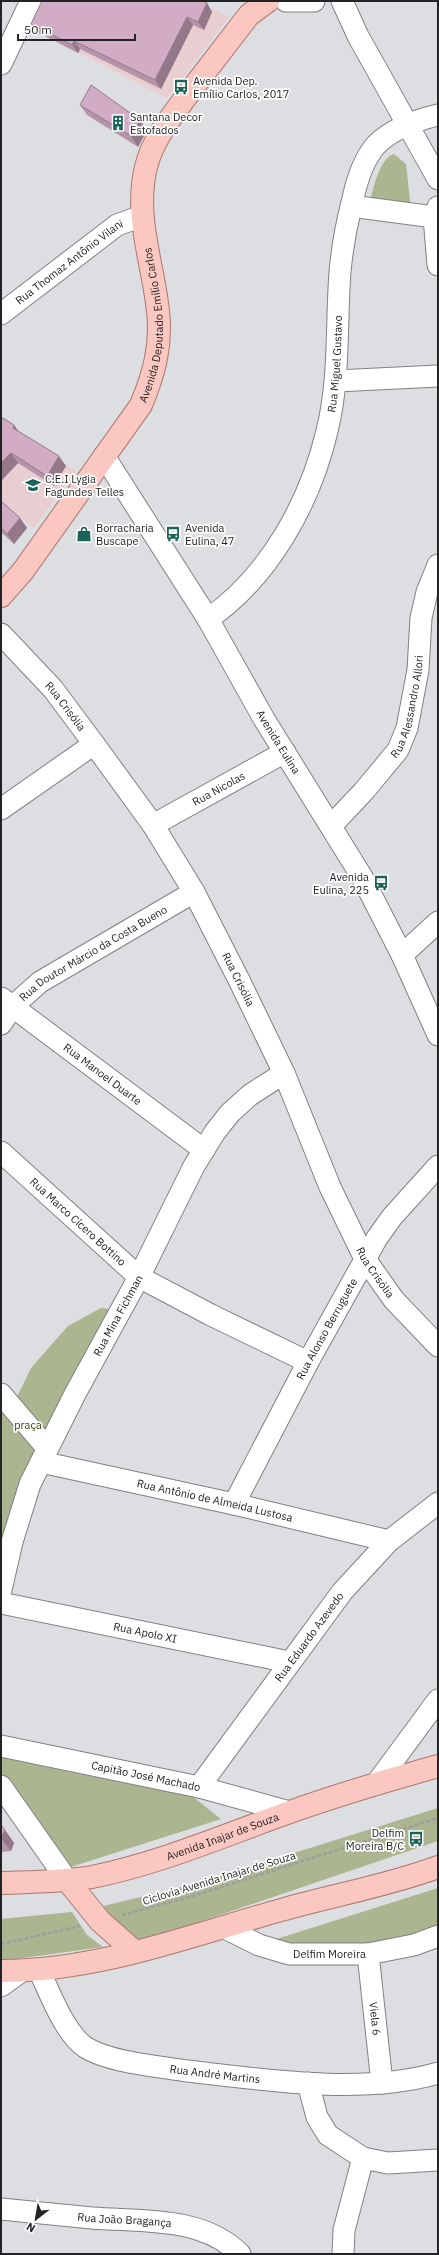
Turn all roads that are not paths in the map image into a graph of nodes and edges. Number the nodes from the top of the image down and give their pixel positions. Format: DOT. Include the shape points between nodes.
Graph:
graph roads {
  1 [pos="31,1"];
  2 [pos="268,1"];
  3 [pos="286,1"];
  4 [pos="314,1"];
  5 [pos="342,1"];
  6 [pos="1,64"];
  7 [pos="438,116"];
  8 [pos="407,126"];
  9 [pos="438,179"];
  10 [pos="351,206"];
  11 [pos="436,212"];
  12 [pos="142,216"];
  13 [pos="438,265"];
  14 [pos="1,314"];
  15 [pos="438,376"];
  16 [pos="336,381"];
  17 [pos="104,456"];
  18 [pos="438,565"];
  19 [pos="1,596"];
  20 [pos="208,619"];
  21 [pos="1,634"];
  22 [pos="94,744"];
  23 [pos="285,752"];
  24 [pos="1,809"];
  25 [pos="153,825"];
  26 [pos="331,826"];
  27 [pos="194,892"];
  28 [pos="438,922"];
  29 [pos="402,955"];
  30 [pos="7,1002"];
  31 [pos="1,1024"];
  32 [pos="438,1035"];
  33 [pos="284,1073"];
  34 [pos="204,1150"];
  35 [pos="1,1152"];
  36 [pos="438,1166"];
  37 [pos="365,1259"];
  38 [pos="139,1277"];
  39 [pos="438,1346"];
  40 [pos="308,1362"];
  41 [pos="1,1394"];
  42 [pos="44,1455"];
  43 [pos="438,1503"];
  44 [pos="234,1504"];
  45 [pos="389,1541"];
  46 [pos="1,1590"];
  47 [pos="1,1603"];
  48 [pos="289,1662"];
  49 [pos="438,1700"];
  50 [pos="1,1746"];
  51 [pos="438,1766"];
  52 [pos="376,1784"];
  53 [pos="1,1786"];
  54 [pos="199,1787"];
  55 [pos="290,1812"];
  56 [pos="438,1867"];
  57 [pos="67,1880"];
  58 [pos="1,1884"];
  59 [pos="223,1927"];
  60 [pos="438,1936"];
  61 [pos="135,1952"];
  62 [pos="368,1954"];
  63 [pos="21,1971"];
  64 [pos="1,1986"];
  65 [pos="438,2073"];
  66 [pos="308,2083"];
  67 [pos="382,2083"];
  68 [pos="364,2158"];
  69 [pos="438,2160"];
  70 [pos="1,2210"];
  71 [pos="240,2254"];
  72 [pos="343,2254"];
  1 -- 6 [label="street"];
  2 -- 12 [label="main road, Avenida Deputado Emílio Carlos" via="249,15 225,45 170,118 152,148 144,181"];
  3 -- 4 [label="street"];
  5 -- 8 [label="street"];
  7 -- 8 [label="street, Rua Miguel Gustavo"];
  8 -- 9 [label="street"];
  8 -- 10 [label="street, Rua Miguel Gustavo" via="390,134 376,146 363,165"];
  10 -- 11 [label="street"];
  10 -- 16 [label="street, Rua Miguel Gustavo" via="340,271"];
  11 -- 13 [label="street"];
  12 -- 14 [label="street, Rua Thomaz Antônio Vilani" via="117,225"];
  12 -- 17 [label="main road, Avenida Deputado Emílio Carlos" via="158,311 158,353 153,378 140,404"];
  15 -- 16 [label="street"];
  16 -- 20 [label="street, Rua Miguel Gustavo" via="327,431 299,511 260,569 237,596"];
  17 -- 19 [label="main road, Avenida Deputado Emílio Carlos" via="23,570"];
  17 -- 20 [label="street, Avenida Eulina"];
  18 -- 26 [label="street, Rua Alessandro Allori" via="427,592 421,618 418,670 404,736 398,750"];
  20 -- 23 [label="street, Avenida Eulina"];
  21 -- 22 [label="street, Rua Crisólia" via="53,689"];
  22 -- 24 [label="street"];
  22 -- 25 [label="street, Rua Crisólia"];
  23 -- 25 [label="street, Rua Nicolas"];
  23 -- 26 [label="street, Avenida Eulina"];
  25 -- 27 [label="street, Rua Crisólia"];
  26 -- 29 [label="street, Avenida Eulina" via="362,877"];
  27 -- 30 [label="street, Rua Doutor Márcio da Costa Bueno"];
  27 -- 33 [label="street, Rua Crisólia"];
  28 -- 29 [label="street"];
  29 -- 32 [label="street, Avenida Eulina"];
  30 -- 31 [label="street, Rua Doutor Márcio da Costa Bueno"];
  30 -- 34 [label="street, Rua Manoel Duarte"];
  33 -- 34 [label="street, Rua Mina Fichman" via="250,1095 230,1113"];
  33 -- 37 [label="street, Rua Crisólia" via="330,1187"];
  34 -- 38 [label="street, Rua Mina Fichman"];
  35 -- 38 [label="street, Rua Marco Cícero Bottino"];
  36 -- 37 [label="street, Rua Alonso Berruguete" via="392,1217"];
  37 -- 39 [label="street, Rua Crisólia" via="394,1300"];
  37 -- 40 [label="street, Rua Alonso Berruguete"];
  38 -- 40 [label="street, Rua Marco Cícero Bottino"];
  38 -- 42 [label="street, Rua Mina Fichman"];
  40 -- 44 [label="street, Rua Alonso Berruguete"];
  41 -- 42 [label="street"];
  42 -- 44 [label="street, Rua Antônio de Almeida Lustosa"];
  42 -- 46 [label="street, Rua Mina Fichman" via="22,1508"];
  43 -- 45 [label="street, Rua Eduardo Azevedo"];
  44 -- 45 [label="street, Rua Antônio de Almeida Lustosa"];
  45 -- 48 [label="street, Rua Eduardo Azevedo" via="342,1592"];
  47 -- 48 [label="street, Rua Apolo XI"];
  48 -- 54 [label="street, Rua Eduardo Azevedo"];
  49 -- 52 [label="street"];
  50 -- 54 [label="street, Capitão José Machado"];
  51 -- 52 [label="main road, Avenida Inajar de Souza"];
  52 -- 55 [label="main road, Avenida Inajar de Souza"];
  53 -- 57 [label="street"];
  54 -- 55 [label="street, Capitão José Machado"];
  55 -- 57 [label="main road, Avenida Inajar de Souza" via="209,1843 138,1865"];
  56 -- 59 [label="main road" via="410,1877"];
  57 -- 58 [label="main road, Avenida Inajar de Souza"];
  57 -- 61 [label="main road" via="100,1921"];
  59 -- 61 [label="main road"];
  59 -- 62 [label="street, Delfim Moreira" via="259,1945 289,1954"];
  60 -- 62 [label="street, Delfim Moreira" via="414,1945"];
  61 -- 63 [label="main road" via="76,1965"];
  62 -- 67 [label="street, Viela 6"];
  63 -- 64 [label="street"];
  63 -- 66 [label="street, Rua André Martins" via="71,2034 86,2047 106,2056 156,2067"];
  65 -- 67 [label="street, Rua André Martins"];
  66 -- 67 [label="street, Rua André Martins"];
  66 -- 68 [label="street" via="316,2117 328,2135"];
  68 -- 69 [label="street" via="388,2163"];
  68 -- 72 [label="street" via="344,2230"];
  70 -- 71 [label="street, Rua João Bragança" via="176,2223 210,2234 230,2244"];
}
